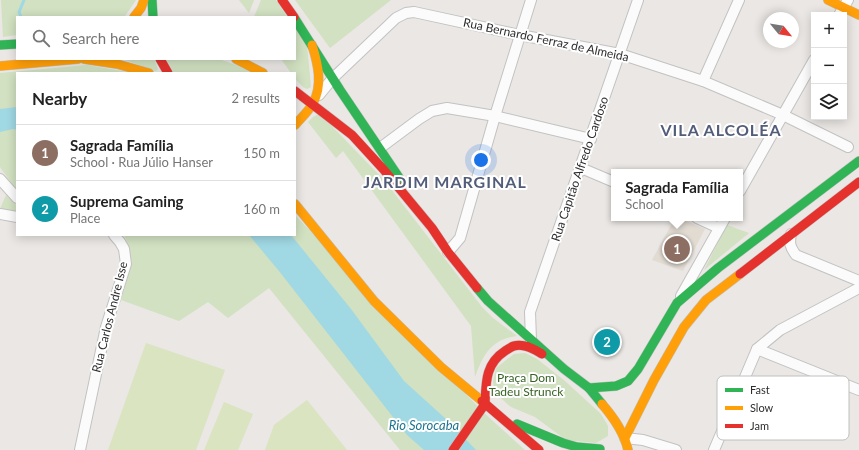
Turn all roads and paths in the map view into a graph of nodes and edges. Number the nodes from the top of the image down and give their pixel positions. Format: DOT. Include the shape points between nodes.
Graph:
graph roads {
  1 [pos="144,0"];
  2 [pos="152,0"];
  3 [pos="282,0"];
  4 [pos="531,0"];
  5 [pos="638,0"];
  6 [pos="739,0"];
  7 [pos="828,0"];
  8 [pos="843,8"];
  9 [pos="859,15"];
  10 [pos="135,16"];
  11 [pos="153,16"];
  12 [pos="293,16"];
  13 [pos="296,21"];
  14 [pos="520,35"];
  15 [pos="16,44"];
  16 [pos="0,45"];
  17 [pos="312,45"];
  18 [pos="620,54"];
  19 [pos="62,60"];
  20 [pos="91,60"];
  21 [pos="161,60"];
  22 [pos="238,60"];
  23 [pos="811,65"];
  24 [pos="0,66"];
  25 [pos="145,72"];
  26 [pos="167,72"];
  27 [pos="262,72"];
  28 [pos="333,78"];
  29 [pos="703,81"];
  30 [pos="296,92"];
  31 [pos="313,103"];
  32 [pos="783,115"];
  33 [pos="495,116"];
  34 [pos="296,124"];
  35 [pos="591,139"];
  36 [pos="848,147"];
  37 [pos="380,148"];
  38 [pos="859,161"];
  39 [pos="581,168"];
  40 [pos="0,179"];
  41 [pos="611,181"];
  42 [pos="859,182"];
  43 [pos="0,185"];
  44 [pos="743,186"];
  45 [pos="0,193"];
  46 [pos="16,197"];
  47 [pos="296,205"];
  48 [pos="0,214"];
  49 [pos="16,217"];
  50 [pos="704,221"];
  51 [pos="723,221"];
  52 [pos="432,228"];
  53 [pos="719,228"];
  54 [pos="791,234"];
  55 [pos="115,236"];
  56 [pos="448,252"];
  57 [pos="859,281"];
  58 [pos="859,288"];
  59 [pos="677,303"];
  60 [pos="528,337"];
  61 [pos="757,349"];
  62 [pos="564,369"];
  63 [pos="746,376"];
  64 [pos="824,376"];
  65 [pos="849,386"];
  66 [pos="589,388"];
  67 [pos="859,390"];
  68 [pos="486,404"];
  69 [pos="503,418"];
  70 [pos="625,438"];
  71 [pos="718,440"];
  72 [pos="604,447"];
  73 [pos="80,450"];
  74 [pos="453,450"];
  75 [pos="539,450"];
  76 [pos="628,450"];
  77 [pos="676,450"];
  78 [pos="714,450"];
  1 -- 10 [label="main road" via="142,8"];
  2 -- 11 [label="main road"];
  3 -- 12 [label="main road"];
  4 -- 14 [label="street"];
  5 -- 18 [label="street, Rua Capitão Alfredo Cardoso"];
  6 -- 29 [label="street"];
  7 -- 8 [label="main road"];
  8 -- 9 [label="main road"];
  13 -- 17 [label="main road"];
  14 -- 18 [label="street, Rua Bernardo Ferraz de Almeida"];
  14 -- 28 [label="street, Rua Bernardo Ferraz de Almeida" via="414,12 406,13 396,18"];
  14 -- 33 [label="street"];
  15 -- 16 [label="main road"];
  17 -- 28 [label="main road"];
  17 -- 31 [label="main road" via="319,67"];
  18 -- 29 [label="street, Rua Bernardo Ferraz de Almeida"];
  18 -- 35 [label="street, Rua Capitão Alfredo Cardoso"];
  19 -- 24 [label="main road"];
  20 -- 25 [label="main road"];
  21 -- 26 [label="main road"];
  22 -- 27 [label="main road"];
  23 -- 32 [label="street"];
  28 -- 31 [label="street, Rua Bernardo Ferraz de Almeida"];
  28 -- 37 [label="main road"];
  29 -- 32 [label="street, Rua Bernardo Ferraz de Almeida"];
  30 -- 31 [label="main road"];
  31 -- 34 [label="main road"];
  31 -- 52 [label="main road" via="352,135"];
  32 -- 36 [label="street, Rua Bernardo Ferraz de Almeida"];
  32 -- 44 [label="street"];
  33 -- 35 [label="street"];
  33 -- 37 [label="street" via="447,108 432,111"];
  33 -- 56 [label="street" via="460,238"];
  35 -- 39 [label="street, Rua Capitão Alfredo Cardoso"];
  37 -- 52 [label="main road"];
  38 -- 59 [label="main road" via="718,268"];
  39 -- 41 [label="street"];
  39 -- 60 [label="street, Rua Capitão Alfredo Cardoso" via="530,312"];
  40 -- 46 [label="street"];
  42 -- 54 [label="main road"];
  43 -- 45 [label="street"];
  47 -- 68 [label="main road" via="374,301 441,367"];
  48 -- 49 [label="street"];
  50 -- 53 [label="street"];
  51 -- 53 [label="street"];
  52 -- 56 [label="main road"];
  53 -- 59 [label="street"];
  54 -- 57 [label="street" via="789,242 796,255"];
  54 -- 70 [label="main road" via="706,300 684,327"];
  55 -- 73 [label="street, Rua Carlos Andre Isse" via="124,249 126,264 106,327"];
  56 -- 60 [label="main road" via="488,301"];
  58 -- 61 [label="street" via="780,330"];
  59 -- 66 [label="main road" via="638,369 628,381 616,386"];
  60 -- 62 [label="main road"];
  61 -- 63 [label="street"];
  61 -- 64 [label="street"];
  62 -- 66 [label="main road"];
  62 -- 68 [label="main road" via="537,351 526,346 514,345 497,356 490,366 486,384"];
  65 -- 67 [label="street"];
  66 -- 70 [label="main road" via="612,416"];
  68 -- 69 [label="main road"];
  68 -- 74 [label="main road"];
  69 -- 72 [label="main road" via="563,443 577,447"];
  69 -- 75 [label="main road"];
  70 -- 72 [label="main road"];
  70 -- 76 [label="main road"];
  70 -- 77 [label="street"];
  71 -- 78 [label="street"];
}
